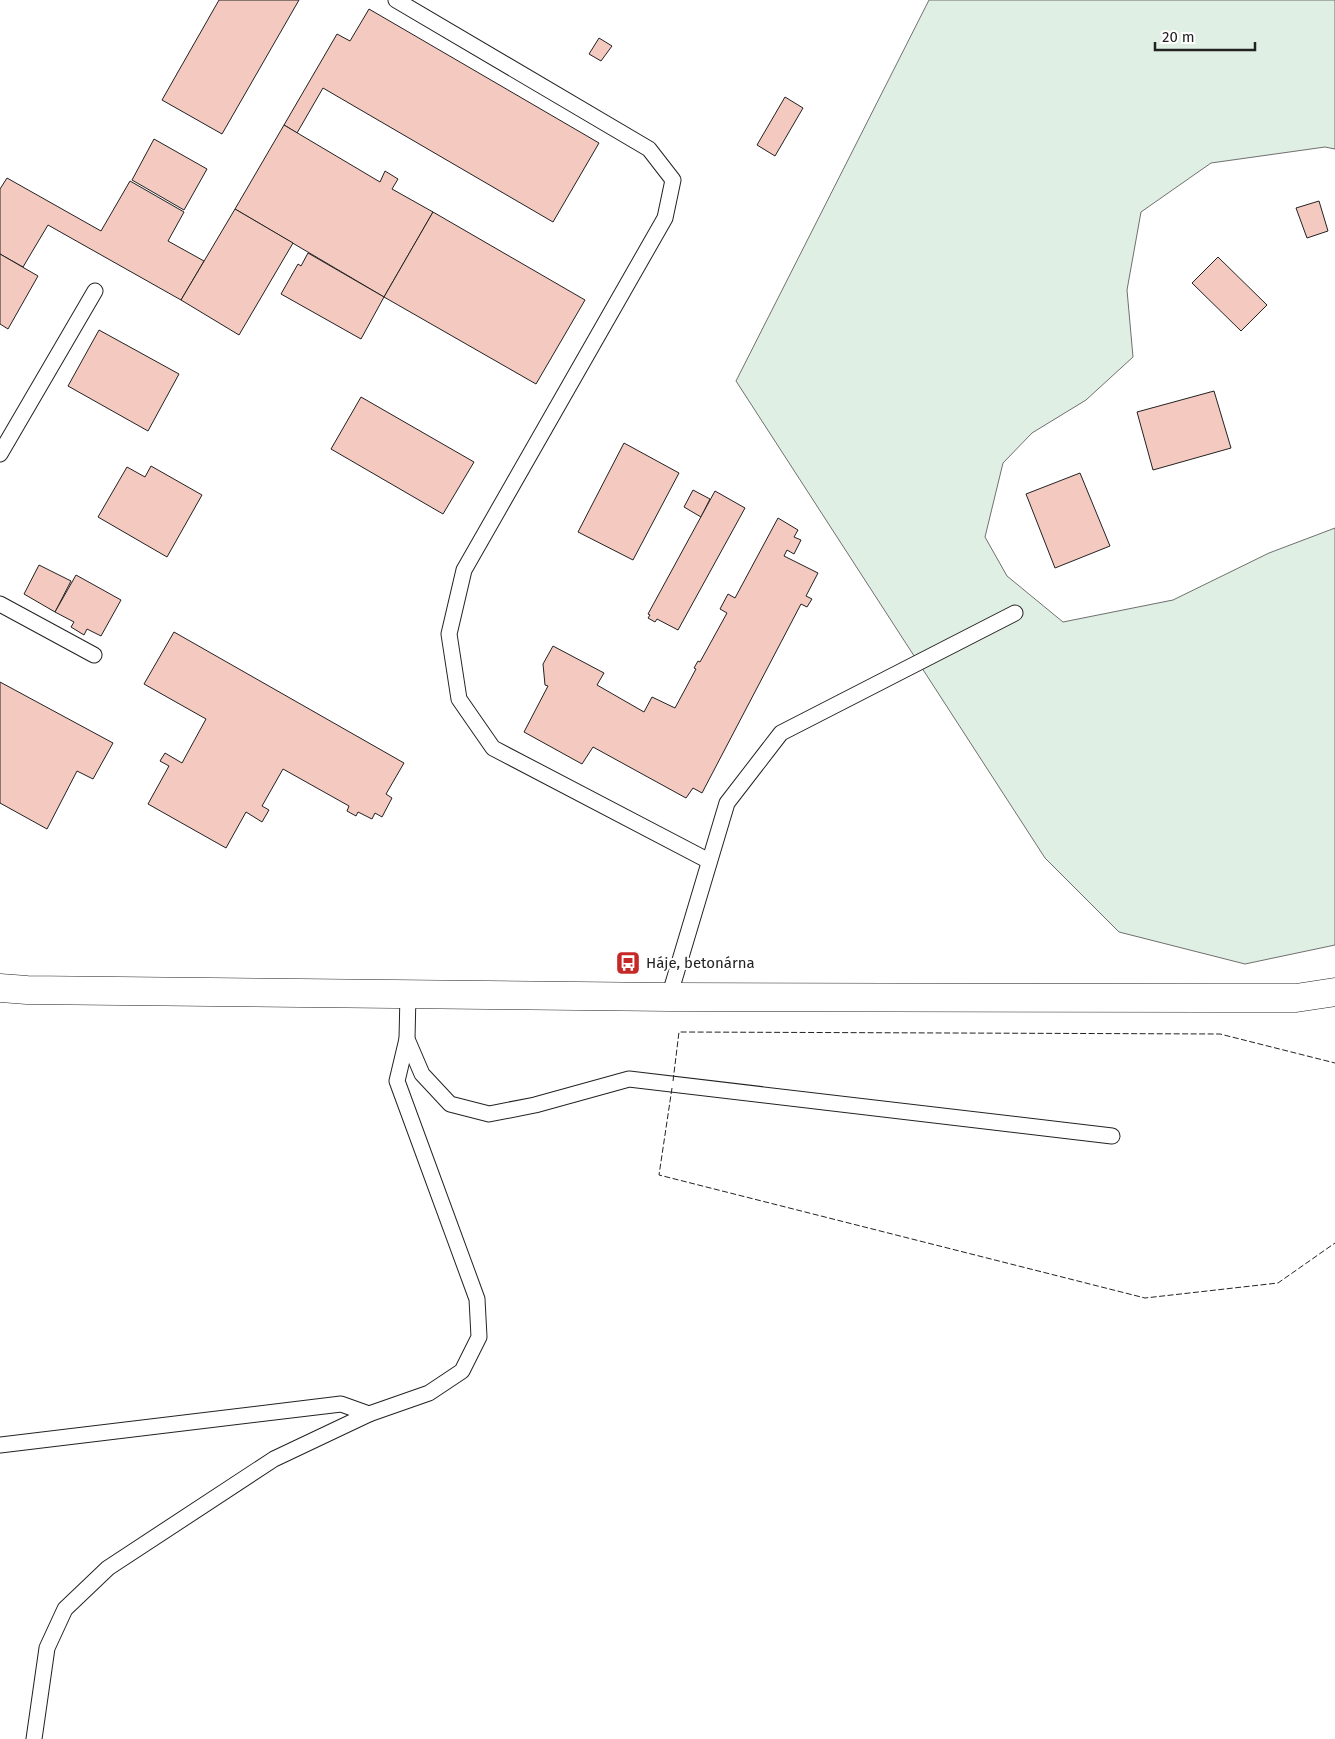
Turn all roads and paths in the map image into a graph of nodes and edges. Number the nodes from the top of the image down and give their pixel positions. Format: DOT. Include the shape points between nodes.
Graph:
graph roads {
  1 [pos="396,0"];
  2 [pos="95,291"];
  3 [pos="0,454"];
  4 [pos="0,604"];
  5 [pos="1015,613"];
  6 [pos="94,655"];
  7 [pos="709,861"];
  8 [pos="0,988"];
  9 [pos="1335,992"];
  10 [pos="408,994"];
  11 [pos="669,997"];
  12 [pos="407,1039"];
  13 [pos="1112,1136"];
  14 [pos="368,1414"];
  15 [pos="0,1445"];
  16 [pos="34,1739"];
  1 -- 7 [label="lane" via="649,149 673,180 665,218 464,570 448,634 459,699 493,748"];
  2 -- 3 [label="lane"];
  4 -- 6 [label="lane"];
  5 -- 7 [label="lane" via="781,733 726,803"];
  7 -- 11 [label="lane"];
  8 -- 10 [label="main road"];
  9 -- 11 [label="main road" via="1287,998"];
  10 -- 11 [label="main road"];
  10 -- 12 [label="lane"];
  12 -- 13 [label="lane" via="422,1074 450,1104 489,1114 629,1079"];
  12 -- 14 [label="lane" via="397,1081 477,1299 479,1337 462,1371 429,1393"];
  14 -- 15 [label="lane" via="341,1404"];
  14 -- 16 [label="lane" via="266,1464 108,1568 65,1609 47,1648"];
}
